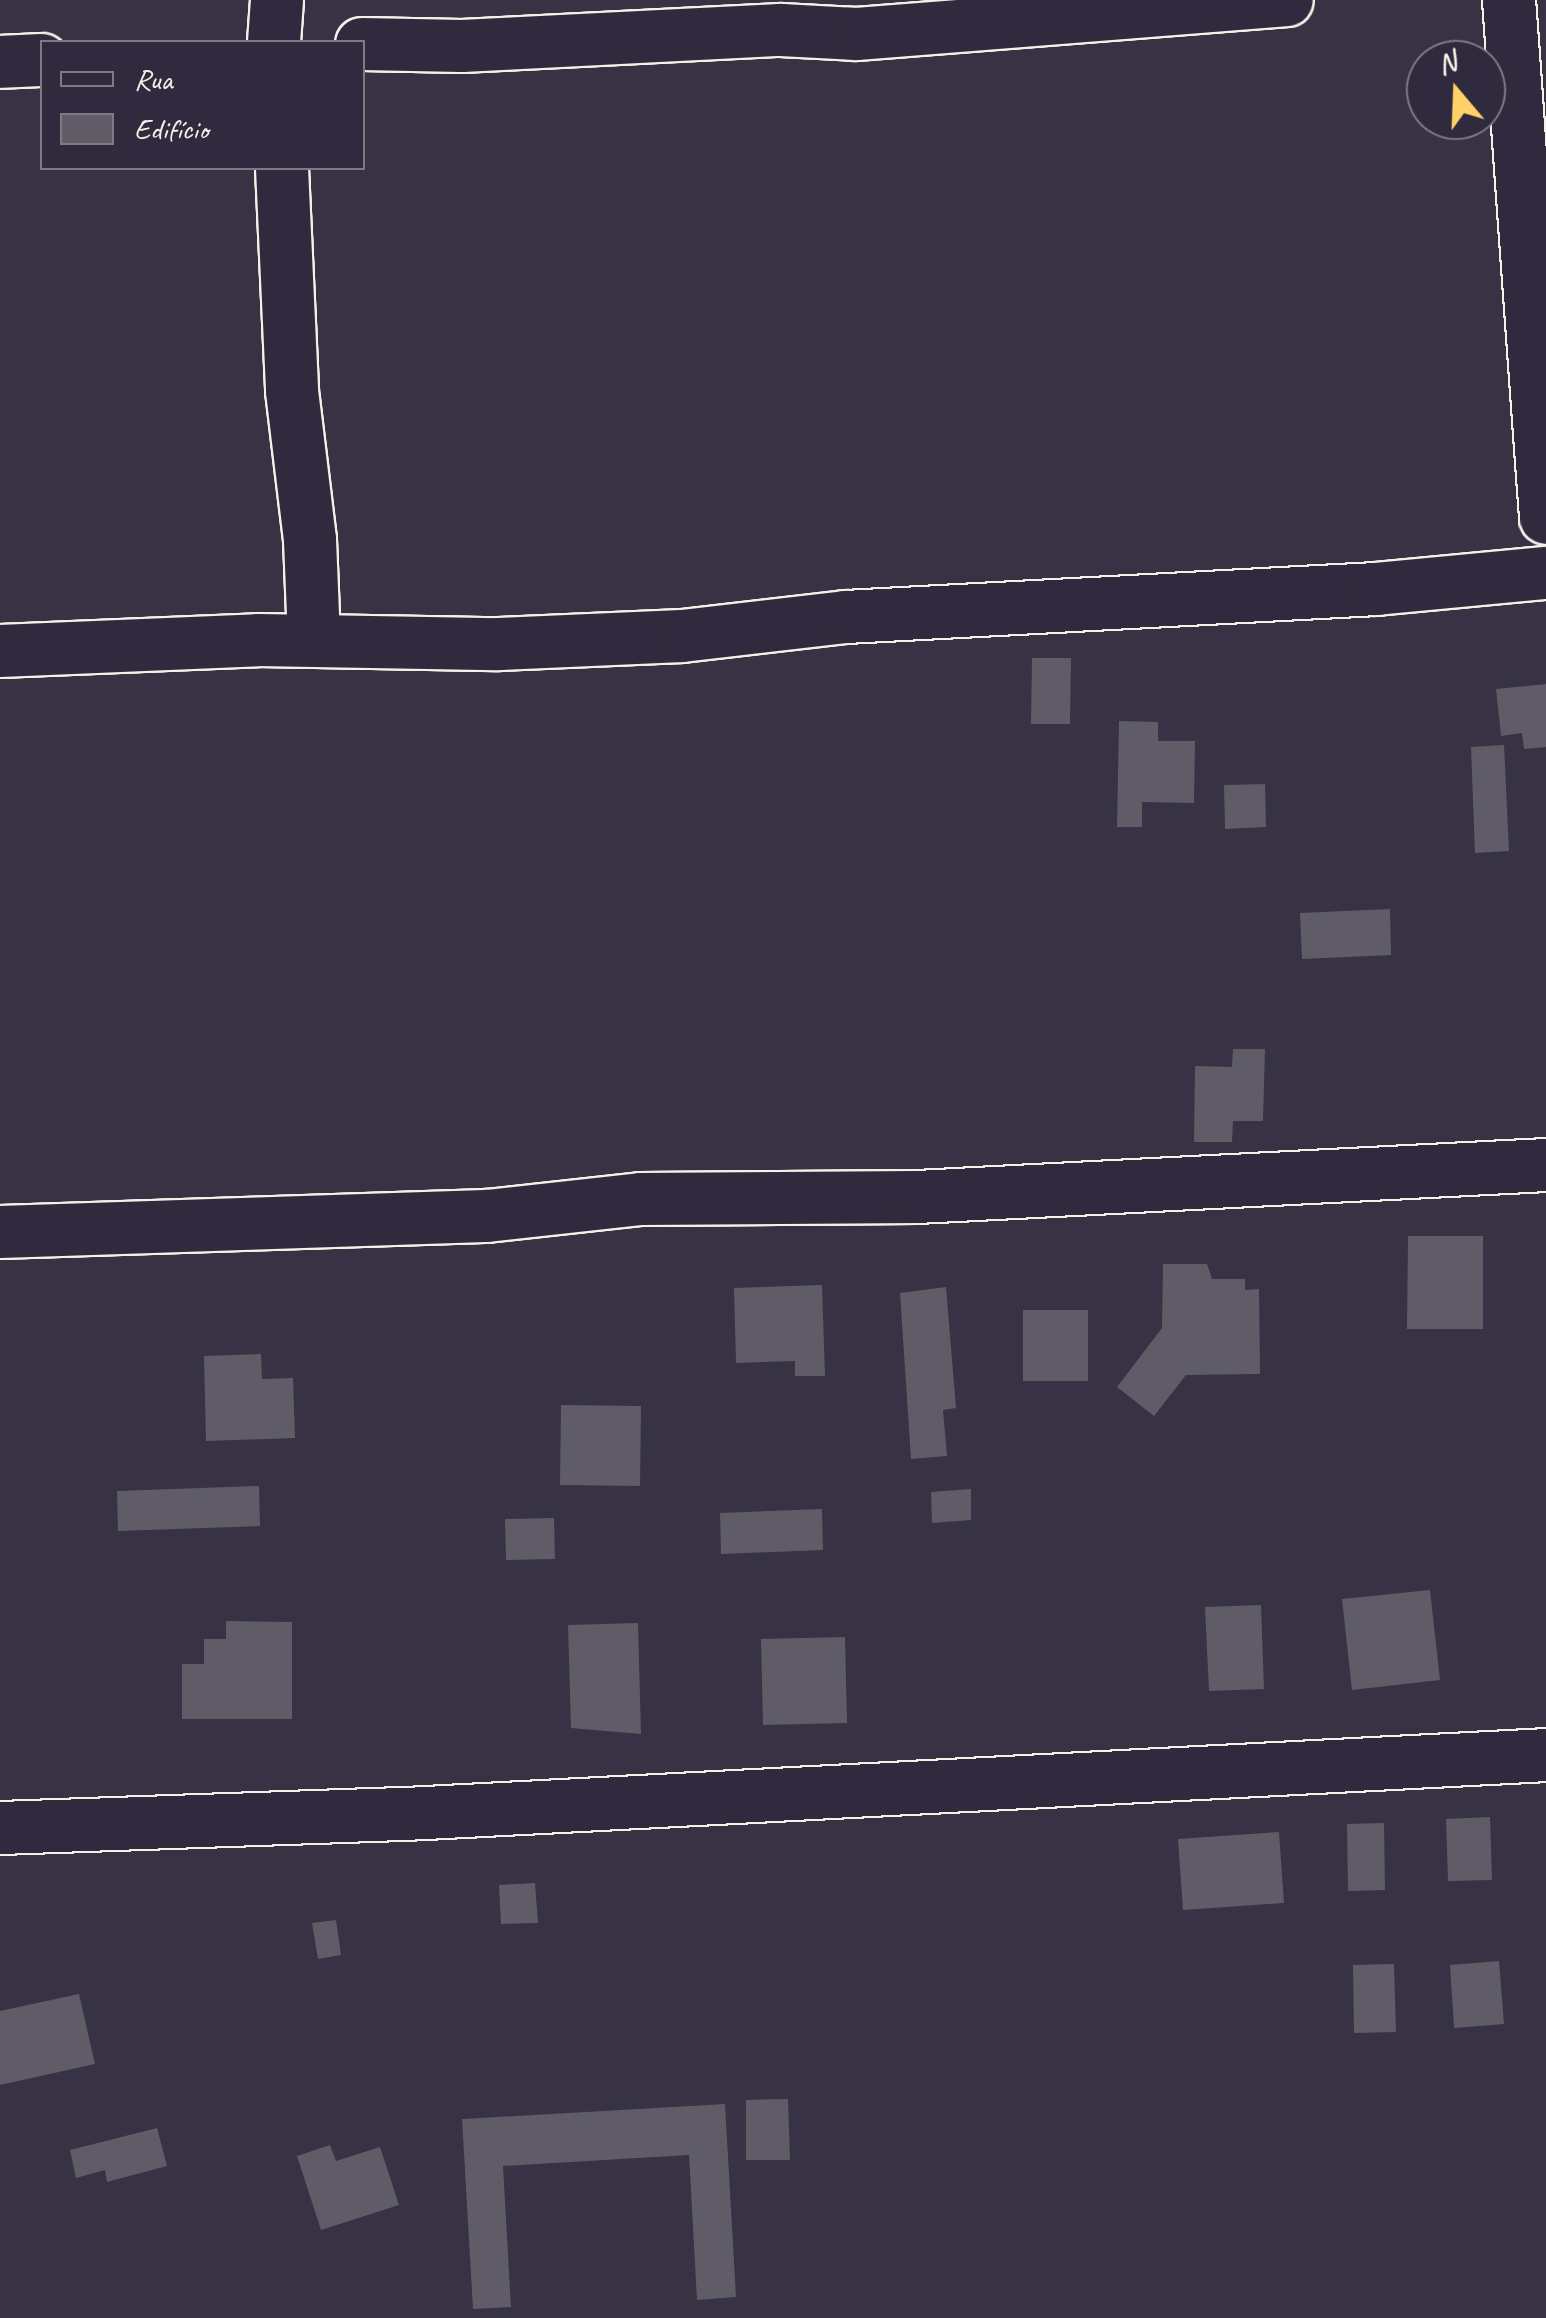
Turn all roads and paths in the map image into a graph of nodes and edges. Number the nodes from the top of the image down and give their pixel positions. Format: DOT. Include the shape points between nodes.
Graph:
graph roads {
  1 [pos="277,0"];
  2 [pos="1287,0"];
  3 [pos="1509,0"];
  4 [pos="274,40"];
  5 [pos="365,44"];
  6 [pos="40,60"];
  7 [pos="0,62"];
  8 [pos="282,170"];
  9 [pos="1546,518"];
  10 [pos="1546,573"];
  11 [pos="314,639"];
  12 [pos="0,651"];
  13 [pos="1546,1165"];
  14 [pos="0,1232"];
  15 [pos="1546,1755"];
  16 [pos="0,1828"];
  1 -- 4 [label="street"];
  2 -- 5 [label="street" via="858,34 763,30 462,46"];
  3 -- 9 [label="street"];
  6 -- 7 [label="street"];
  8 -- 11 [label="street" via="292,392"];
  10 -- 11 [label="street" via="1376,590 846,617 682,636 499,644"];
  11 -- 12 [label="street"];
  13 -- 14 [label="street" via="917,1197 641,1199 487,1216"];
  15 -- 16 [label="street" via="446,1812"];
}
